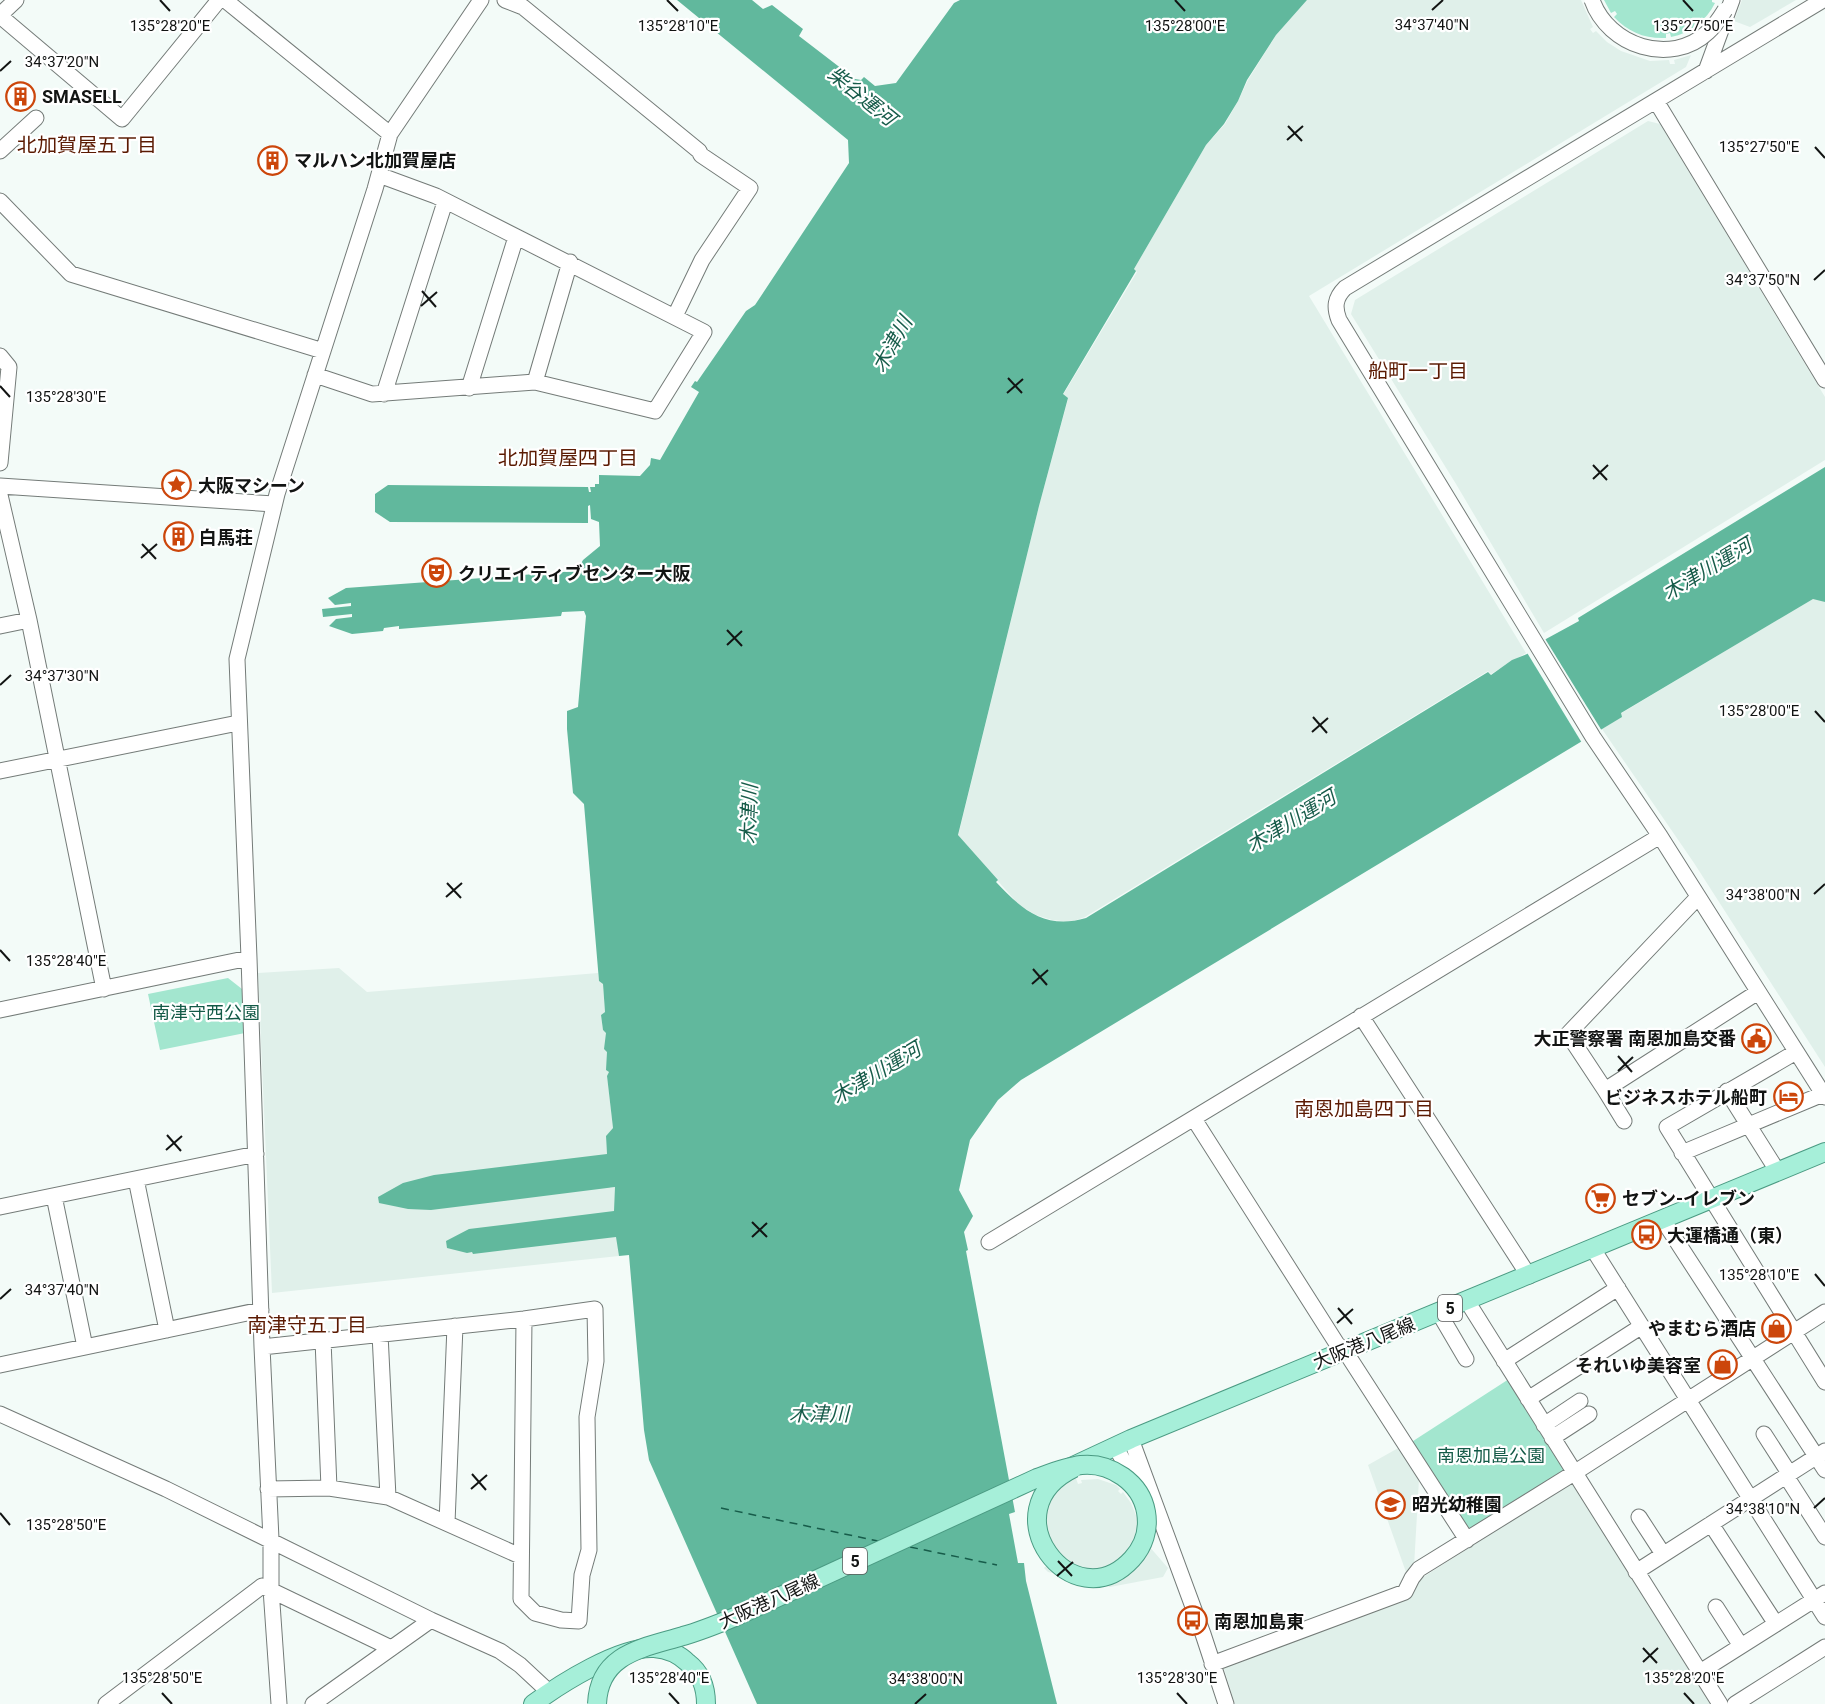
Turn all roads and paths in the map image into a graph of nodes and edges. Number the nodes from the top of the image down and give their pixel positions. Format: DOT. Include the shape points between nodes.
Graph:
graph roads {
  1 [pos="16,0"];
  2 [pos="219,0"];
  3 [pos="225,0"];
  4 [pos="481,0"];
  5 [pos="505,0"];
  6 [pos="1593,0"];
  7 [pos="1730,0"];
  8 [pos="1813,3"];
  9 [pos="0,16"];
  10 [pos="1706,71"];
  11 [pos="1656,101"];
  12 [pos="36,118"];
  13 [pos="390,134"];
  14 [pos="0,151"];
  15 [pos="379,175"];
  16 [pos="0,201"];
  17 [pos="445,202"];
  18 [pos="516,237"];
  19 [pos="570,262"];
  20 [pos="675,316"];
  21 [pos="323,351"];
  22 [pos="0,356"];
  23 [pos="315,375"];
  24 [pos="1825,380"];
  25 [pos="535,382"];
  26 [pos="469,388"];
  27 [pos="384,394"];
  28 [pos="0,463"];
  29 [pos="0,486"];
  30 [pos="0,495"];
  31 [pos="274,504"];
  32 [pos="29,620"];
  33 [pos="0,626"];
  34 [pos="238,723"];
  35 [pos="57,759"];
  36 [pos="0,771"];
  37 [pos="1660,836"];
  38 [pos="1698,897"];
  39 [pos="249,958"];
  40 [pos="104,989"];
  41 [pos="1758,992"];
  42 [pos="0,1010"];
  43 [pos="1361,1016"];
  44 [pos="1796,1052"];
  45 [pos="1605,1090"];
  46 [pos="1727,1091"];
  47 [pos="1824,1095"];
  48 [pos="1194,1119"];
  49 [pos="1624,1121"];
  50 [pos="1749,1126"];
  51 [pos="1825,1152"];
  52 [pos="1682,1153"];
  53 [pos="256,1154"];
  54 [pos="1778,1172"];
  55 [pos="136,1179"];
  56 [pos="54,1196"];
  57 [pos="1711,1200"];
  58 [pos="0,1207"];
  59 [pos="1663,1220"];
  60 [pos="989,1242"];
  61 [pos="1593,1249"];
  62 [pos="1529,1275"];
  63 [pos="1618,1288"];
  64 [pos="1467,1301"];
  65 [pos="261,1310"];
  66 [pos="1825,1312"];
  67 [pos="1439,1313"];
  68 [pos="524,1319"];
  69 [pos="455,1326"];
  70 [pos="1642,1326"];
  71 [pos="167,1330"];
  72 [pos="1794,1332"];
  73 [pos="380,1334"];
  74 [pos="323,1340"];
  75 [pos="85,1347"];
  76 [pos="261,1347"];
  77 [pos="1344,1352"];
  78 [pos="1466,1359"];
  79 [pos="1753,1359"];
  80 [pos="1504,1361"];
  81 [pos="0,1365"];
  82 [pos="1825,1382"];
  83 [pos="1528,1399"];
  84 [pos="1688,1399"];
  85 [pos="1585,1408"];
  86 [pos="0,1414"];
  87 [pos="1548,1431"];
  88 [pos="1764,1434"];
  89 [pos="1123,1442"];
  90 [pos="1821,1454"];
  91 [pos="1825,1470"];
  92 [pos="1574,1473"];
  93 [pos="1788,1474"];
  94 [pos="329,1488"];
  95 [pos="268,1489"];
  96 [pos="388,1497"];
  97 [pos="1750,1498"];
  98 [pos="1639,1517"];
  99 [pos="447,1523"];
  100 [pos="1711,1524"];
  101 [pos="1825,1537"];
  102 [pos="271,1539"];
  103 [pos="1467,1540"];
  104 [pos="1663,1554"];
  105 [pos="520,1556"];
  106 [pos="1636,1572"];
  107 [pos="270,1589"];
  108 [pos="1820,1597"];
  109 [pos="1716,1607"];
  110 [pos="1825,1617"];
  111 [pos="431,1620"];
  112 [pos="1776,1624"];
  113 [pos="1741,1646"];
  114 [pos="1825,1647"];
  115 [pos="391,1648"];
  116 [pos="1212,1664"];
  117 [pos="1700,1672"];
  118 [pos="549,1692"];
  119 [pos="106,1704"];
  120 [pos="279,1704"];
  121 [pos="313,1704"];
  122 [pos="532,1704"];
  123 [pos="597,1704"];
  124 [pos="707,1704"];
  125 [pos="1226,1704"];
  126 [pos="1720,1704"];
  127 [pos="1735,1704"];
  1 -- 9 [label="street"];
  2 -- 9 [label="street" via="122,119"];
  3 -- 13 [label="street"];
  4 -- 13 [label="street"];
  5 -- 20 [label="street" via="524,7 701,155 750,188 702,260"];
  6 -- 7 [label="street, bridge" via="1600,16 1620,37 1643,47 1666,50 1707,34"];
  7 -- 10 [label="street"];
  8 -- 10 [label="street"];
  10 -- 11 [label="street"];
  11 -- 24 [label="street"];
  11 -- 37 [label="street" via="1345,288 1336,302 1339,320 1533,640"];
  12 -- 14 [label="street"];
  13 -- 15 [label="street"];
  15 -- 17 [label="street"];
  15 -- 21 [label="street"];
  16 -- 21 [label="street" via="71,274"];
  17 -- 18 [label="street"];
  17 -- 27 [label="street"];
  18 -- 19 [label="street"];
  18 -- 26 [label="street"];
  19 -- 20 [label="street"];
  19 -- 25 [label="street"];
  20 -- 25 [label="street" via="704,332 655,411"];
  21 -- 23 [label="street"];
  22 -- 28 [label="street" via="9,367"];
  23 -- 27 [label="street" via="372,394"];
  23 -- 31 [label="street"];
  25 -- 26 [label="street"];
  26 -- 27 [label="street"];
  29 -- 31 [label="street"];
  30 -- 32 [label="street"];
  31 -- 34 [label="street" via="237,658"];
  32 -- 33 [label="street"];
  32 -- 35 [label="street"];
  34 -- 35 [label="street"];
  34 -- 39 [label="street"];
  35 -- 36 [label="street"];
  35 -- 40 [label="street"];
  37 -- 38 [label="street"];
  37 -- 43 [label="street"];
  38 -- 41 [label="street"];
  38 -- 45 [label="street" via="1568,1034"];
  39 -- 40 [label="street"];
  39 -- 53 [label="street"];
  40 -- 42 [label="street"];
  41 -- 44 [label="street"];
  41 -- 45 [label="street"];
  43 -- 48 [label="street"];
  43 -- 62 [label="street"];
  44 -- 46 [label="street"];
  44 -- 47 [label="street"];
  45 -- 49 [label="street"];
  46 -- 50 [label="street"];
  46 -- 52 [label="street" via="1667,1127"];
  47 -- 50 [label="street"];
  48 -- 60 [label="street"];
  48 -- 77 [label="street"];
  50 -- 52 [label="street"];
  50 -- 54 [label="street"];
  51 -- 54 [label="main road, 大阪港八尾線 / 5"];
  52 -- 57 [label="street"];
  53 -- 55 [label="street"];
  53 -- 65 [label="street"];
  54 -- 57 [label="main road, 大阪港八尾線 / 5"];
  55 -- 56 [label="street"];
  55 -- 71 [label="street"];
  56 -- 58 [label="street"];
  56 -- 75 [label="street"];
  57 -- 59 [label="main road, 大阪港八尾線 / 5"];
  57 -- 72 [label="street"];
  59 -- 61 [label="main road, 大阪港八尾線 / 5"];
  59 -- 79 [label="street"];
  61 -- 62 [label="main road, 大阪港八尾線 / 5"];
  61 -- 63 [label="street"];
  62 -- 64 [label="main road, 大阪港八尾線 / 5"];
  63 -- 70 [label="street"];
  63 -- 80 [label="street"];
  64 -- 67 [label="main road, 大阪港八尾線 / 5"];
  64 -- 80 [label="street"];
  65 -- 71 [label="street"];
  65 -- 76 [label="street"];
  66 -- 72 [label="street"];
  67 -- 77 [label="main road, 大阪港八尾線 / 5"];
  67 -- 78 [label="street"];
  68 -- 69 [label="street"];
  68 -- 105 [label="street"];
  68 -- 105 [label="street" via="595,1309 596,1361 587,1418 589,1550 582,1575 579,1621 535,1613 521,1599"];
  69 -- 73 [label="street"];
  69 -- 99 [label="street"];
  70 -- 83 [label="street"];
  70 -- 84 [label="street"];
  71 -- 75 [label="street"];
  72 -- 79 [label="street"];
  72 -- 82 [label="street"];
  73 -- 74 [label="street"];
  73 -- 96 [label="street"];
  74 -- 76 [label="street"];
  74 -- 94 [label="street"];
  75 -- 81 [label="street"];
  76 -- 95 [label="street"];
  77 -- 89 [label="main road, 大阪港八尾線 / 5"];
  77 -- 103 [label="street"];
  79 -- 84 [label="street"];
  79 -- 90 [label="street"];
  80 -- 83 [label="street"];
  83 -- 87 [label="street"];
  84 -- 92 [label="street"];
  84 -- 97 [label="street"];
  85 -- 87 [label="street"];
  86 -- 102 [label="street"];
  87 -- 92 [label="street"];
  88 -- 93 [label="street"];
  89 -- 116 [label="street" via="1169,1543"];
  89 -- 123 [label="main road, 大阪港八尾線 / 5, bridge" via="1074,1465 1067,1471 1059,1477 1040,1507 1038,1530 1049,1556 1072,1572 1101,1575 1126,1564 1142,1544 1145,1513 1136,1490 1124,1478 1108,1469 1084,1466 1074,1468 1069,1470 1063,1474 1059,1477 1049,1487 1043,1496 1039,1507 1037,1519 1037,1530 1040,1542 1045,1551 1052,1560 1060,1568 1082,1576 1095,1577 1113,1573 1130,1562 1143,1544 1147,1516 1140,1496 1134,1487 1124,1477 1116,1473 1106,1468 1082,1465 1074,1467 1067,1468 1059,1470 735,1617 633,1651 616,1661 606,1674 599,1686"];
  90 -- 91 [label="street"];
  90 -- 93 [label="street"];
  92 -- 103 [label="street"];
  92 -- 106 [label="street"];
  93 -- 97 [label="street"];
  93 -- 101 [label="street"];
  94 -- 95 [label="street"];
  94 -- 96 [label="street"];
  95 -- 102 [label="street"];
  96 -- 99 [label="street"];
  97 -- 100 [label="street"];
  97 -- 108 [label="street"];
  98 -- 104 [label="street"];
  99 -- 105 [label="street"];
  100 -- 104 [label="street"];
  100 -- 112 [label="street"];
  102 -- 107 [label="street"];
  102 -- 111 [label="street"];
  103 -- 116 [label="street" via="1419,1569 1405,1592"];
  104 -- 106 [label="street"];
  106 -- 117 [label="street"];
  107 -- 115 [label="street"];
  107 -- 119 [label="street" via="262,1586"];
  107 -- 120 [label="street"];
  108 -- 110 [label="street"];
  108 -- 112 [label="street"];
  109 -- 113 [label="street"];
  111 -- 115 [label="street"];
  111 -- 118 [label="street" via="500,1651"];
  112 -- 113 [label="street"];
  113 -- 117 [label="street"];
  114 -- 127 [label="street"];
  115 -- 121 [label="street"];
  116 -- 125 [label="street"];
  117 -- 126 [label="street"];
  118 -- 122 [label="main road, 大阪港八尾線 / 5"];
  118 -- 124 [label="main road, 大阪港八尾線 / 5, bridge" via="601,1663 656,1648 680,1656 693,1667"];
  123 -- 124 [label="main road, 大阪港八尾線 / 5, bridge" via="601,1685 613,1666 633,1651 649,1648 676,1654 689,1662 702,1680"];
}
